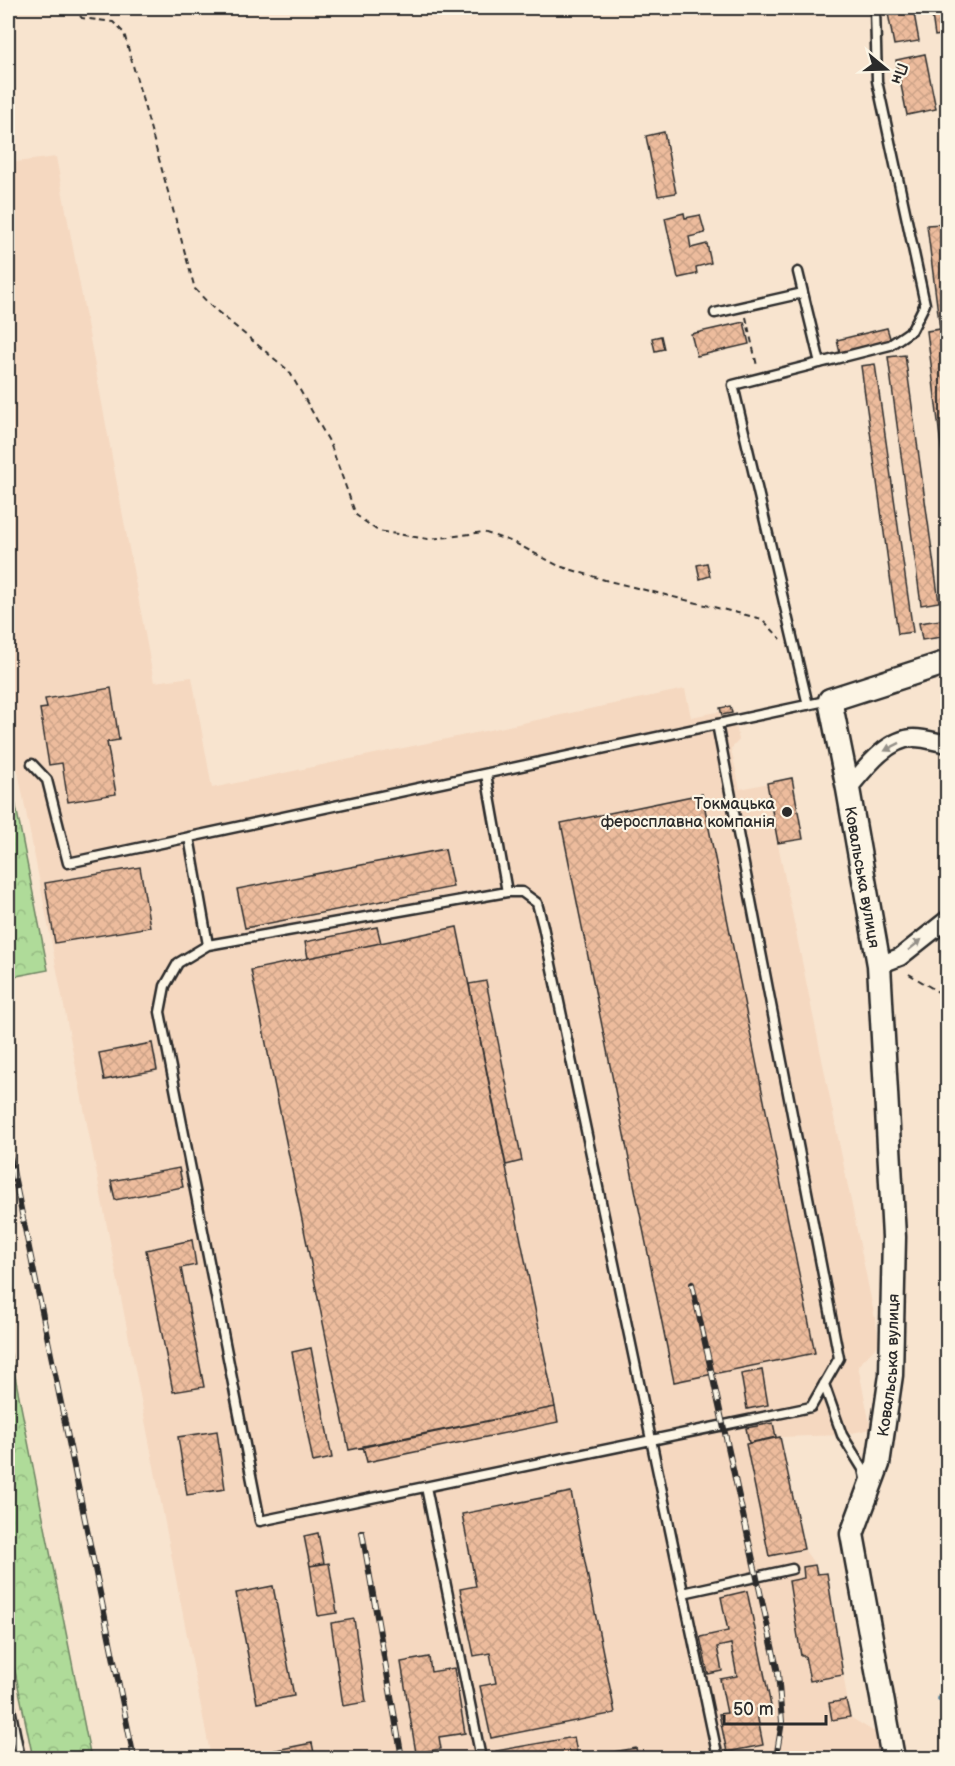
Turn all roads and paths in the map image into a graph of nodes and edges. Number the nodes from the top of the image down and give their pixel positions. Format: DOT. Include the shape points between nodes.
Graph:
graph roads {
  1 [pos="73,8"];
  2 [pos="875,8"];
  3 [pos="798,272"];
  4 [pos="803,293"];
  5 [pos="743,306"];
  6 [pos="715,313"];
  7 [pos="820,363"];
  8 [pos="760,378"];
  9 [pos="797,655"];
  10 [pos="948,662"];
  11 [pos="819,703"];
  12 [pos="717,724"];
  13 [pos="948,744"];
  14 [pos="32,764"];
  15 [pos="486,774"];
  16 [pos="848,789"];
  17 [pos="189,837"];
  18 [pos="507,892"];
  19 [pos="948,919"];
  20 [pos="208,945"];
  21 [pos="879,965"];
  22 [pos="909,975"];
  23 [pos="948,998"];
  24 [pos="824,1384"];
  25 [pos="650,1440"];
  26 [pos="426,1487"];
  27 [pos="868,1492"];
  28 [pos="792,1569"];
  29 [pos="682,1593"];
  30 [pos="8,1698"];
  31 [pos="20,1758"];
  32 [pos="481,1758"];
  33 [pos="718,1758"];
  34 [pos="893,1758"];
  1 -- 9 [label="path" via="81,18 113,22 124,33 195,289 289,371 330,443 356,514 378,531 406,537 428,539 483,532 513,542 559,566 762,619"];
  2 -- 7 [label="lane" via="877,81 925,304 912,330 890,345"];
  3 -- 4 [label="lane"];
  4 -- 5 [label="lane"];
  4 -- 7 [label="lane"];
  5 -- 6 [label="lane"];
  5 -- 8 [label="path"];
  7 -- 8 [label="lane"];
  8 -- 9 [label="lane" via="733,385"];
  9 -- 11 [label="lane"];
  10 -- 11 [label="street"];
  11 -- 12 [label="lane"];
  11 -- 16 [label="street, Ковальська вулиця"];
  12 -- 15 [label="lane"];
  12 -- 24 [label="lane" via="839,1358"];
  13 -- 16 [label="street, Ковальська вулиця, one-way" via="913,738 887,747"];
  14 -- 17 [label="lane" via="47,780 68,863"];
  15 -- 17 [label="lane"];
  15 -- 18 [label="lane"];
  16 -- 21 [label="street, Ковальська вулиця"];
  17 -- 20 [label="lane"];
  18 -- 20 [label="lane"];
  18 -- 25 [label="lane" via="522,892 537,903"];
  21 -- 19 [label="street, Ковальська вулиця, one-way" via="900,957"];
  20 -- 26 [label="lane" via="178,963 165,986 160,1012 260,1521"];
  21 -- 27 [label="street, Ковальська вулиця" via="894,1238 891,1375 878,1464"];
  22 -- 23 [label="path"];
  24 -- 25 [label="lane" via="811,1407"];
  24 -- 27 [label="lane" via="842,1435 863,1469"];
  25 -- 26 [label="lane"];
  25 -- 29 [label="lane"];
  26 -- 32 [label="lane"];
  27 -- 34 [label="street, Ковальська вулиця" via="852,1534"];
  28 -- 29 [label="lane"];
  29 -- 33 [label="lane"];
  30 -- 31 [label="lane"];
}
